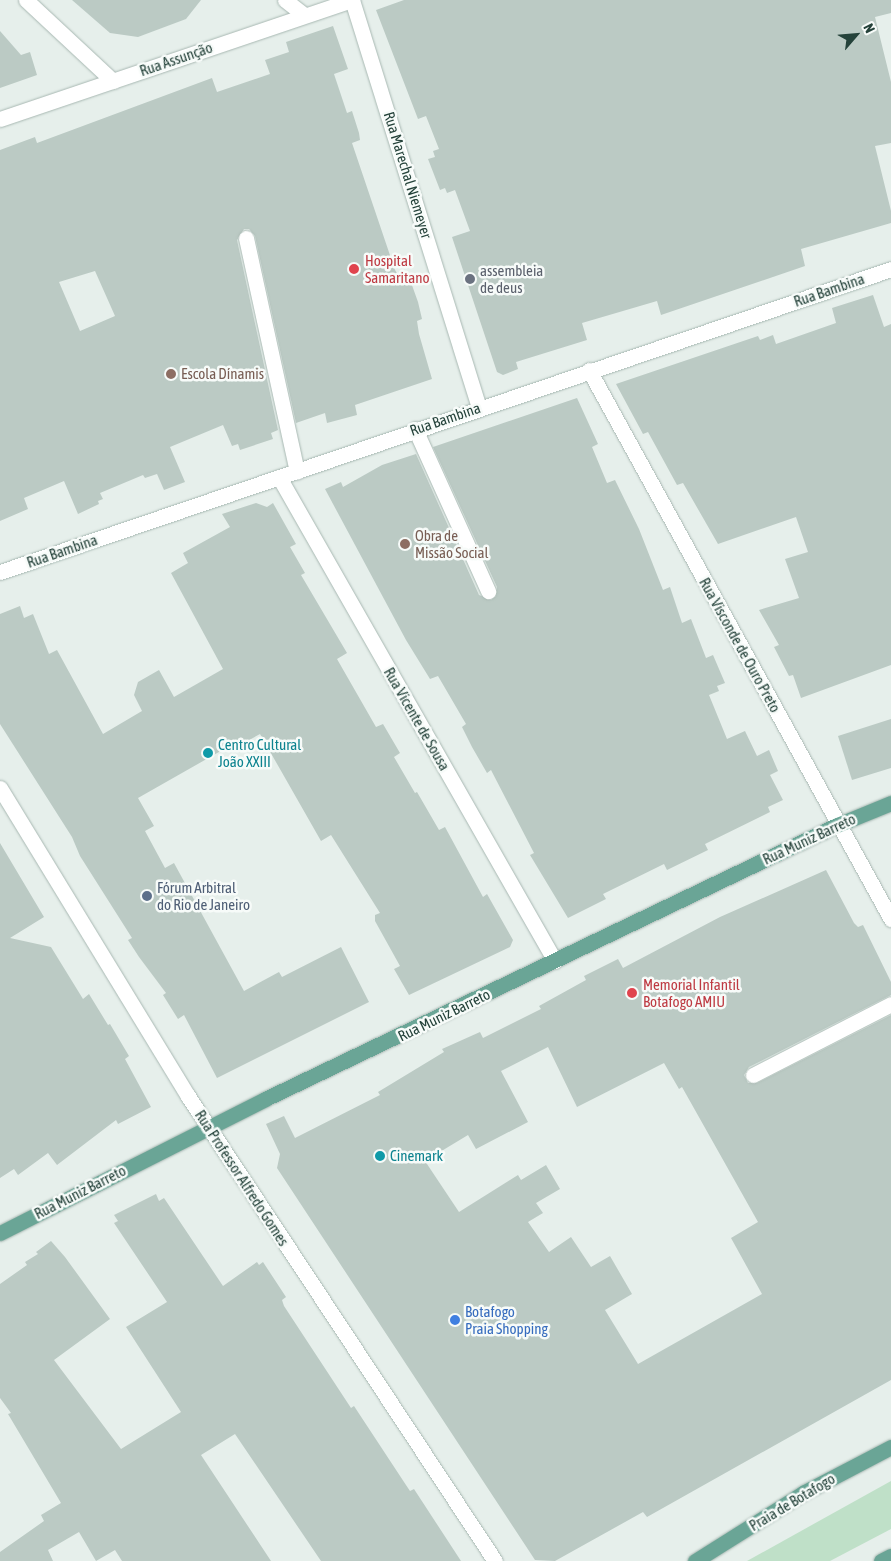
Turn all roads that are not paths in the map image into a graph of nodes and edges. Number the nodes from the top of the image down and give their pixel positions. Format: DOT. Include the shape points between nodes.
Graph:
graph roads {
  1 [pos="26,0"];
  2 [pos="285,0"];
  3 [pos="352,0"];
  4 [pos="304,15"];
  5 [pos="113,81"];
  6 [pos="0,119"];
  7 [pos="246,238"];
  8 [pos="891,269"];
  9 [pos="589,370"];
  10 [pos="480,407"];
  11 [pos="415,429"];
  12 [pos="297,471"];
  13 [pos="279,477"];
  14 [pos="0,572"];
  15 [pos="488,591"];
  16 [pos="0,788"];
  17 [pos="891,803"];
  18 [pos="837,825"];
  19 [pos="886,899"];
  20 [pos="891,919"];
  21 [pos="555,961"];
  22 [pos="891,1004"];
  23 [pos="753,1075"];
  24 [pos="211,1127"];
  25 [pos="0,1233"];
  26 [pos="891,1446"];
  27 [pos="891,1556"];
  28 [pos="495,1561"];
  29 [pos="695,1561"];
  30 [pos="881,1561"];
  1 -- 5 [label="street"];
  2 -- 4 [label="street"];
  3 -- 4 [label="street, Rua Assunção"];
  3 -- 10 [label="street, Rua Marechal Niemeyer"];
  4 -- 5 [label="street, Rua Assunção"];
  5 -- 6 [label="street, Rua Assunção"];
  7 -- 12 [label="street"];
  8 -- 9 [label="street, Rua Bambina"];
  9 -- 10 [label="street, Rua Bambina"];
  9 -- 18 [label="street, Rua Visconde de Ouro Preto"];
  10 -- 11 [label="street, Rua Bambina"];
  11 -- 12 [label="street, Rua Bambina"];
  11 -- 15 [label="street"];
  12 -- 13 [label="street, Rua Bambina"];
  13 -- 14 [label="street, Rua Bambina"];
  13 -- 21 [label="street, Rua Vicente de Sousa"];
  16 -- 24 [label="street, Rua Professor Alfredo Gomes" via="188,1096"];
  17 -- 18 [label="main road, Rua Muniz Barreto"];
  18 -- 19 [label="street, Rua Visconde de Ouro Preto"];
  18 -- 21 [label="main road, Rua Muniz Barreto"];
  19 -- 20 [label="street, Rua Visconde de Ouro Preto"];
  21 -- 24 [label="main road, Rua Muniz Barreto"];
  22 -- 23 [label="street"];
  24 -- 25 [label="main road, Rua Muniz Barreto"];
  24 -- 28 [label="street, Rua Professor Alfredo Gomes" via="266,1216"];
  26 -- 29 [label="main road, Praia de Botafogo" via="803,1493"];
  27 -- 30 [label="main road"];
}
